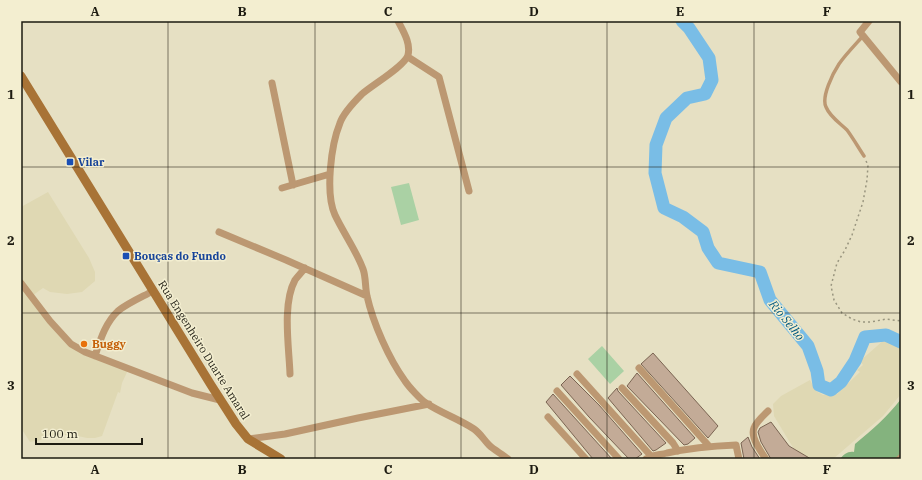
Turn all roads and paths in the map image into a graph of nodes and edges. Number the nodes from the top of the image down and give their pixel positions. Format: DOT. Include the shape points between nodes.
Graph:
graph roads {
  1 [pos="398,21"];
  2 [pos="869,21"];
  3 [pos="863,36"];
  4 [pos="408,57"];
  5 [pos="21,76"];
  6 [pos="901,82"];
  7 [pos="272,83"];
  8 [pos="864,156"];
  9 [pos="330,174"];
  10 [pos="293,185"];
  11 [pos="282,188"];
  12 [pos="469,191"];
  13 [pos="219,232"];
  14 [pos="305,268"];
  15 [pos="21,283"];
  16 [pos="154,291"];
  17 [pos="367,296"];
  18 [pos="901,321"];
  19 [pos="95,356"];
  20 [pos="639,368"];
  21 [pos="290,374"];
  22 [pos="578,374"];
  23 [pos="622,388"];
  24 [pos="557,391"];
  25 [pos="220,400"];
  26 [pos="429,404"];
  27 [pos="768,411"];
  28 [pos="548,417"];
  29 [pos="248,439"];
  30 [pos="709,446"];
  31 [pos="678,451"];
  32 [pos="901,455"];
  33 [pos="648,458"];
  34 [pos="281,459"];
  35 [pos="508,459"];
  36 [pos="586,459"];
  37 [pos="619,459"];
  38 [pos="740,459"];
  39 [pos="766,459"];
  40 [pos="897,459"];
  1 -- 4 [label="street" via="408,41"];
  2 -- 3 [label="street" via="860,32"];
  3 -- 6 [label="street"];
  3 -- 8 [label="lane" via="839,64 826,94 825,105"];
  4 -- 9 [label="street" via="362,94 340,122"];
  4 -- 12 [label="street" via="439,77"];
  5 -- 16 [label="main road, Rua Engenheiro Duarte Amaral"];
  7 -- 10 [label="street"];
  8 -- 18 [label="path" via="868,165 868,180 852,235 837,263 831,286 834,300 842,313 861,322 886,319"];
  9 -- 10 [label="street"];
  9 -- 17 [label="street" via="330,194 334,213 357,253 364,271"];
  10 -- 11 [label="street"];
  13 -- 14 [label="street"];
  14 -- 17 [label="street"];
  14 -- 21 [label="street" via="295,280 289,297 287,315"];
  15 -- 19 [label="street" via="71,344"];
  16 -- 19 [label="street" via="113,316"];
  16 -- 25 [label="main road, Rua Engenheiro Duarte Amaral"];
  17 -- 26 [label="street" via="388,351 406,382"];
  19 -- 25 [label="street" via="192,394"];
  20 -- 30 [label="street"];
  22 -- 33 [label="street"];
  23 -- 31 [label="street"];
  24 -- 37 [label="street"];
  25 -- 29 [label="main road, Rua Engenheiro Duarte Amaral"];
  26 -- 29 [label="street" via="285,434"];
  26 -- 35 [label="street" via="475,430 490,446"];
  27 -- 39 [label="street" via="752,431 754,440"];
  28 -- 36 [label="street"];
  29 -- 34 [label="main road, Rua Engenheiro Duarte Amaral"];
  30 -- 31 [label="street"];
  30 -- 38 [label="street" via="736,445"];
  31 -- 33 [label="street"];
  32 -- 40 [label="lane"];
}
